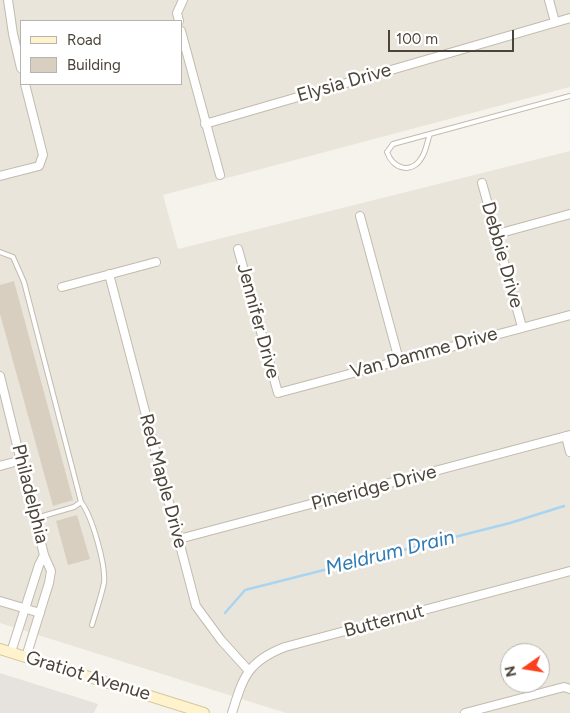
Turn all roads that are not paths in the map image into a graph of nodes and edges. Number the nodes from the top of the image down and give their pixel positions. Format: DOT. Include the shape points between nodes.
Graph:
graph roads {
  1 [pos="8,0"];
  2 [pos="549,0"];
  3 [pos="182,1"];
  4 [pos="570,18"];
  5 [pos="179,20"];
  6 [pos="555,22"];
  7 [pos="182,35"];
  8 [pos="20,64"];
  9 [pos="25,85"];
  10 [pos="570,96"];
  11 [pos="205,124"];
  12 [pos="430,134"];
  13 [pos="220,175"];
  14 [pos="0,176"];
  15 [pos="482,182"];
  16 [pos="570,214"];
  17 [pos="360,216"];
  18 [pos="497,234"];
  19 [pos="238,250"];
  20 [pos="0,252"];
  21 [pos="156,262"];
  22 [pos="109,274"];
  23 [pos="62,287"];
  24 [pos="570,315"];
  25 [pos="522,327"];
  26 [pos="399,360"];
  27 [pos="0,376"];
  28 [pos="278,393"];
  29 [pos="568,436"];
  30 [pos="570,452"];
  31 [pos="22,460"];
  32 [pos="0,466"];
  33 [pos="82,502"];
  34 [pos="36,518"];
  35 [pos="179,539"];
  36 [pos="44,555"];
  37 [pos="570,571"];
  38 [pos="0,601"];
  39 [pos="25,609"];
  40 [pos="40,613"];
  41 [pos="92,624"];
  42 [pos="0,649"];
  43 [pos="11,652"];
  44 [pos="26,657"];
  45 [pos="249,671"];
  46 [pos="570,688"];
  47 [pos="204,713"];
  48 [pos="232,713"];
  49 [pos="465,713"];
  1 -- 8 [label="street"];
  2 -- 6 [label="street"];
  3 -- 5 [label="street" via="177,13"];
  4 -- 6 [label="street, Elysia Drive"];
  6 -- 11 [label="street, Elysia Drive"];
  7 -- 11 [label="street"];
  9 -- 14 [label="street" via="42,160 39,166"];
  10 -- 12 [label="lane"];
  11 -- 13 [label="street"];
  12 -- 12 [label="lane" via="393,144 386,152 390,162 397,167 408,168 416,164"];
  15 -- 18 [label="street, Debbie Drive"];
  16 -- 18 [label="street"];
  17 -- 26 [label="street"];
  18 -- 25 [label="street, Debbie Drive"];
  19 -- 28 [label="street, Jennifer Drive"];
  20 -- 33 [label="lane" via="13,257 24,282"];
  21 -- 22 [label="street"];
  22 -- 23 [label="street"];
  22 -- 35 [label="street, Red Maple Drive"];
  24 -- 25 [label="street, Van Damme Drive"];
  25 -- 26 [label="street, Van Damme Drive"];
  26 -- 28 [label="street, Van Damme Drive"];
  27 -- 31 [label="street, Philadelphia"];
  29 -- 30 [label="street"];
  29 -- 35 [label="street, Pineridge Drive"];
  31 -- 32 [label="street"];
  31 -- 34 [label="street, Philadelphia"];
  33 -- 34 [label="lane"];
  33 -- 41 [label="lane" via="88,510 104,582"];
  34 -- 36 [label="street, Philadelphia"];
  35 -- 45 [label="street, Red Maple Drive" via="196,606"];
  36 -- 39 [label="street, Philadelphia"];
  36 -- 40 [label="street, Philadelphia" via="50,565 51,576"];
  37 -- 45 [label="street, Butternut" via="285,647 264,655"];
  38 -- 39 [label="street"];
  39 -- 40 [label="street"];
  39 -- 43 [label="street, Philadelphia"];
  40 -- 44 [label="street, Philadelphia"];
  42 -- 43 [label="main road, Gratiot Avenue"];
  43 -- 44 [label="main road, Gratiot Avenue"];
  44 -- 47 [label="main road, Gratiot Avenue"];
  45 -- 48 [label="street, Butternut"];
  46 -- 49 [label="street"];
}
